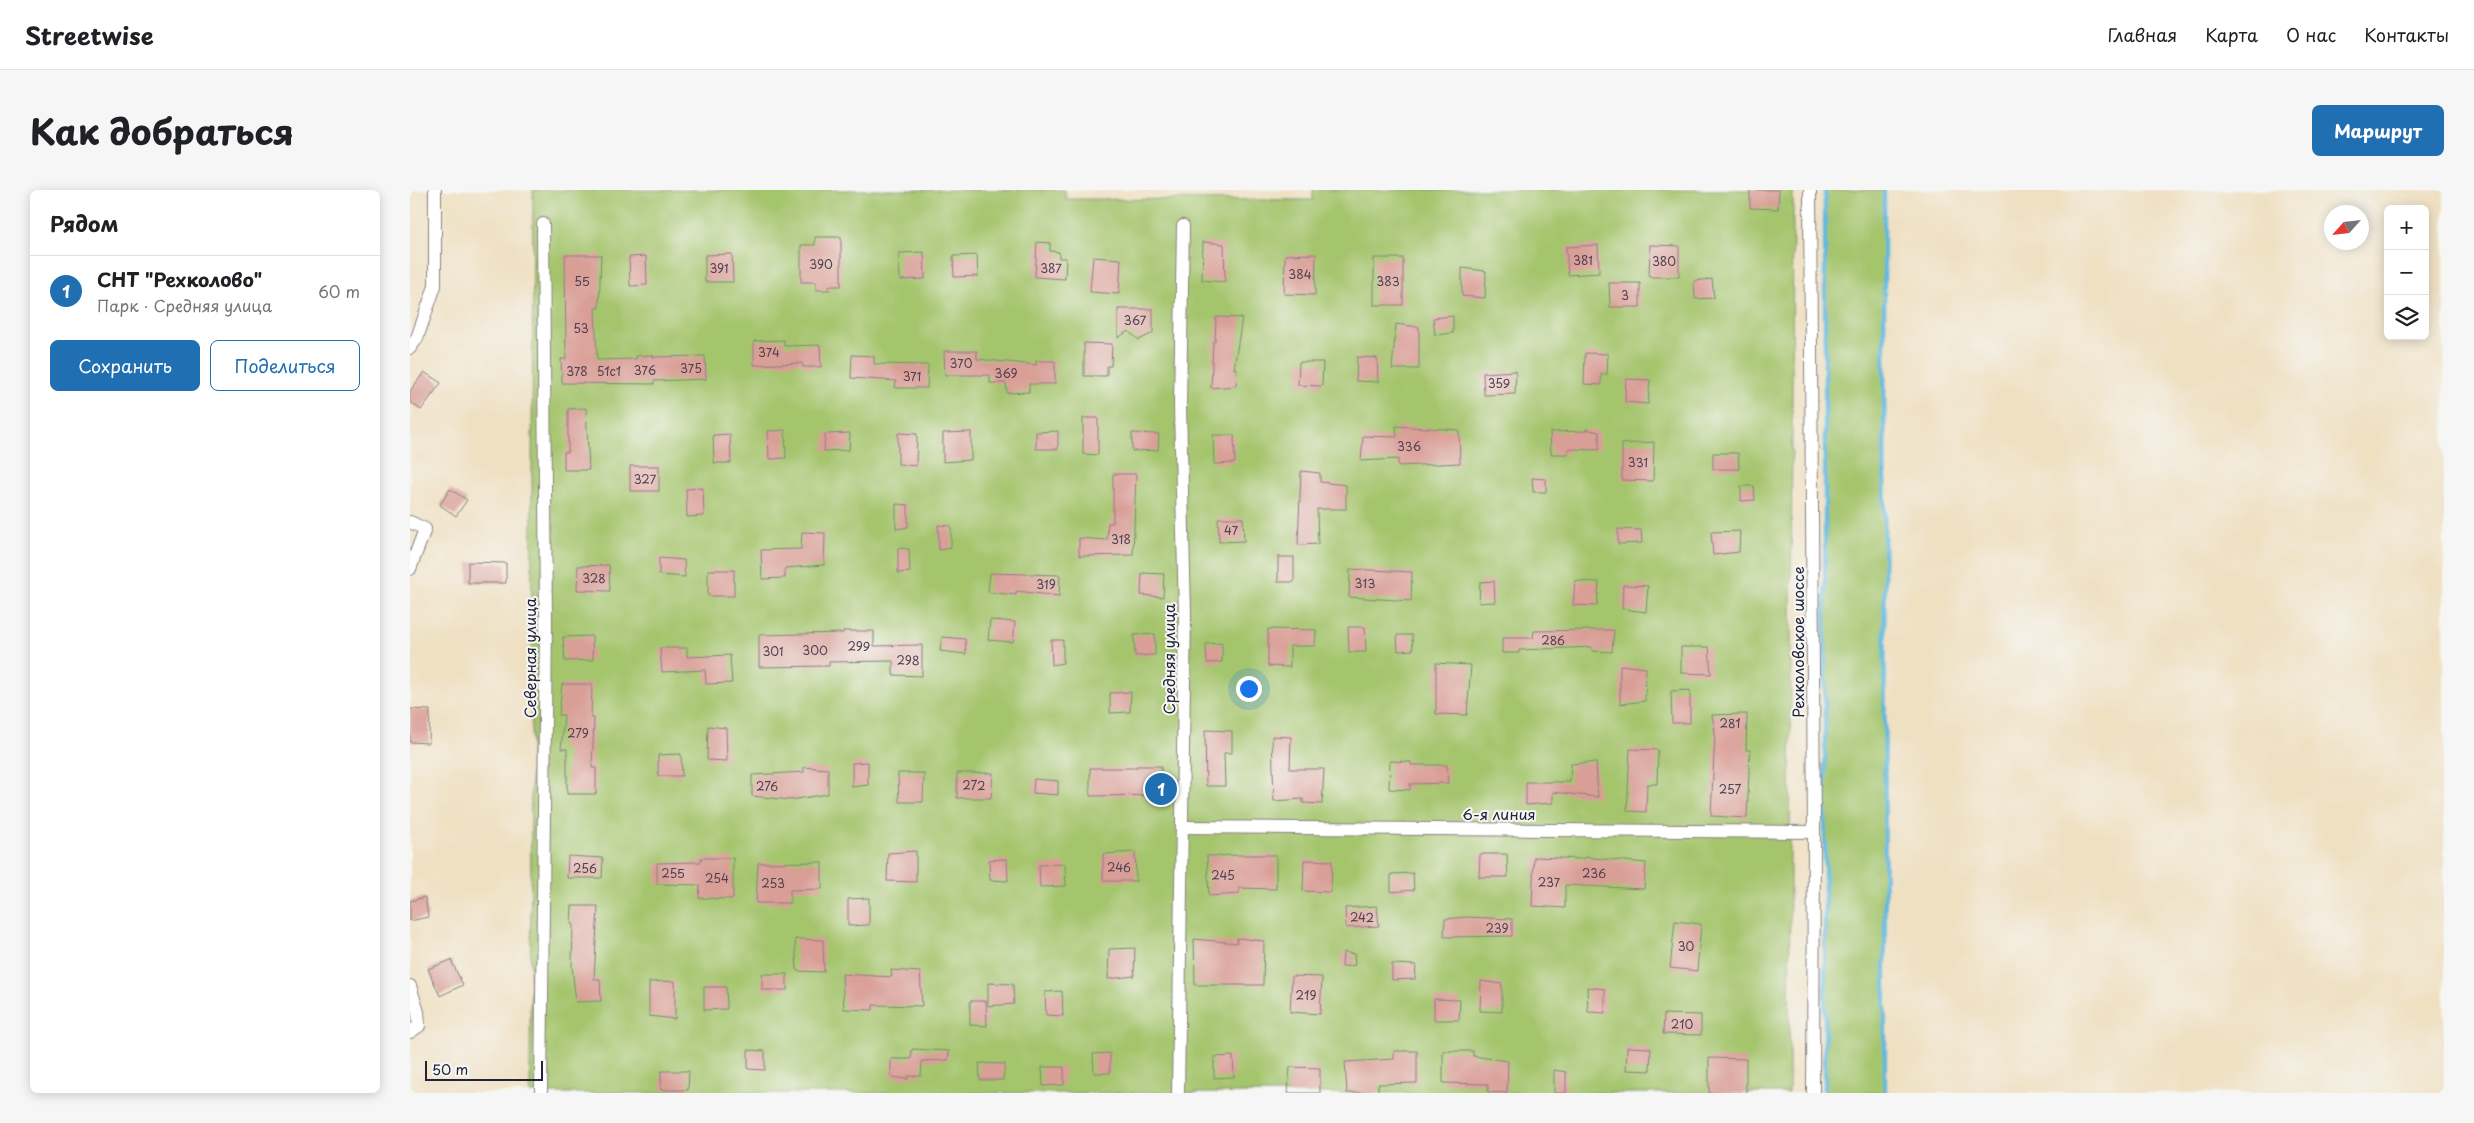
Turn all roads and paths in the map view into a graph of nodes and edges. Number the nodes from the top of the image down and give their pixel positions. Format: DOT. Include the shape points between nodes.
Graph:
graph roads {
  1 [pos="435,190"];
  2 [pos="1810,190"];
  3 [pos="543,224"];
  4 [pos="1183,226"];
  5 [pos="410,348"];
  6 [pos="410,522"];
  7 [pos="410,569"];
  8 [pos="1183,827"];
  9 [pos="1814,832"];
  10 [pos="410,986"];
  11 [pos="410,1032"];
  12 [pos="540,1093"];
  13 [pos="1178,1093"];
  14 [pos="1813,1093"];
  1 -- 5 [label="street" via="435,286 417,338"];
  2 -- 9 [label="street, Рехколовское шоссе"];
  3 -- 12 [label="street, Северная улица" via="546,633"];
  4 -- 8 [label="street, Средняя улица" via="1180,406 1184,614"];
  6 -- 7 [label="street" via="425,529"];
  8 -- 9 [label="street, 6-я линия"];
  8 -- 13 [label="street, Средняя улица"];
  9 -- 14 [label="street, Рехколовское шоссе"];
  10 -- 11 [label="street" via="419,1026"];
}
